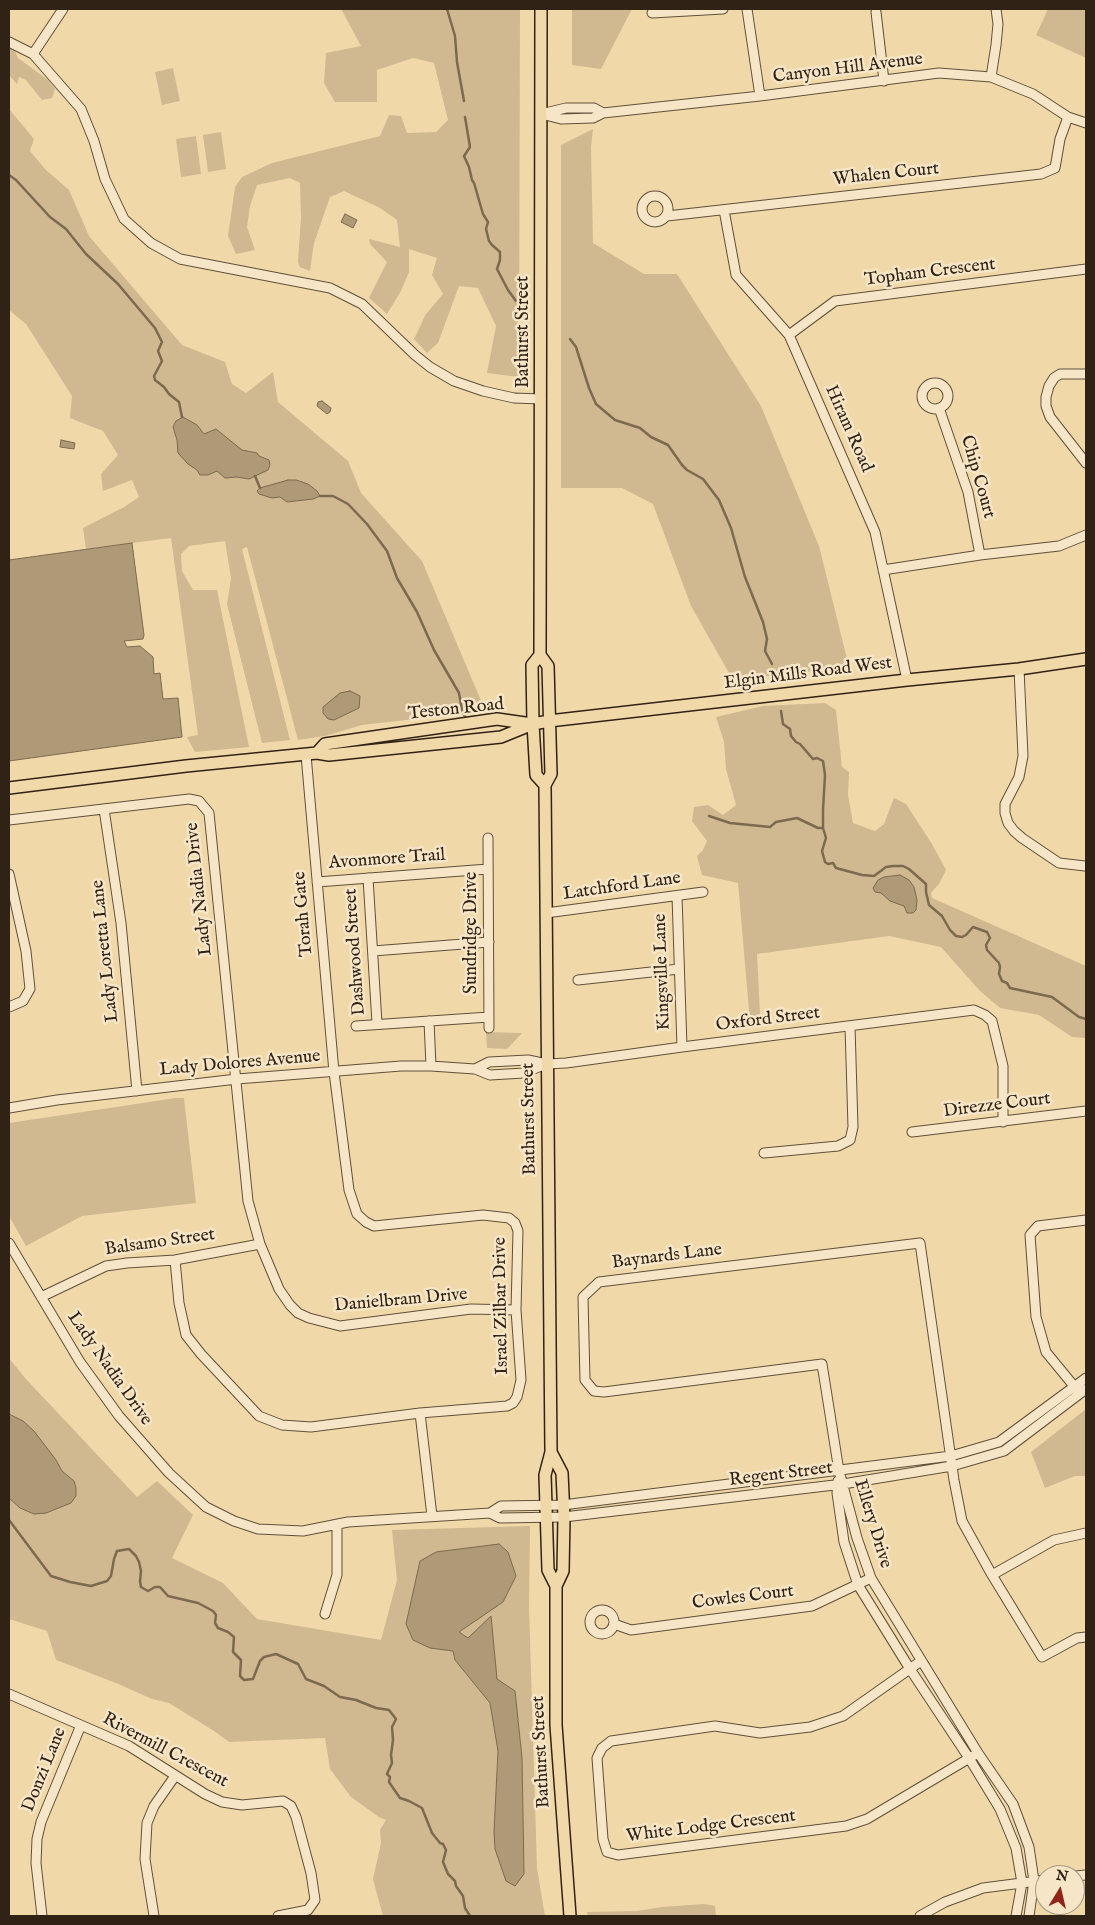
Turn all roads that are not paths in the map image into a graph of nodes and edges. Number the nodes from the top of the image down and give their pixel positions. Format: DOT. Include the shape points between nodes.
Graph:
graph roads {
  1 [pos="63,9"];
  2 [pos="541,9"];
  3 [pos="723,9"];
  4 [pos="747,9"];
  5 [pos="996,9"];
  6 [pos="876,12"];
  7 [pos="652,13"];
  8 [pos="9,42"];
  9 [pos="33,54"];
  10 [pos="991,76"];
  11 [pos="884,81"];
  12 [pos="760,96"];
  13 [pos="540,114"];
  14 [pos="1068,117"];
  15 [pos="1086,123"];
  16 [pos="724,210"];
  17 [pos="667,216"];
  18 [pos="1086,268"];
  19 [pos="789,335"];
  20 [pos="1086,374"];
  21 [pos="541,399"];
  22 [pos="939,408"];
  23 [pos="1086,463"];
  24 [pos="1086,535"];
  25 [pos="980,555"];
  26 [pos="882,570"];
  27 [pos="540,655"];
  28 [pos="1086,659"];
  29 [pos="1019,669"];
  30 [pos="907,680"];
  31 [pos="550,721"];
  32 [pos="533,724"];
  33 [pos="312,754"];
  34 [pos="545,785"];
  35 [pos="9,788"];
  36 [pos="104,809"];
  37 [pos="9,820"];
  38 [pos="488,838"];
  39 [pos="1086,866"];
  40 [pos="488,869"];
  41 [pos="9,874"];
  42 [pos="368,878"];
  43 [pos="317,882"];
  44 [pos="703,892"];
  45 [pos="677,896"];
  46 [pos="546,913"];
  47 [pos="489,942"];
  48 [pos="372,951"];
  49 [pos="679,969"];
  50 [pos="578,980"];
  51 [pos="9,1007"];
  52 [pos="489,1017"];
  53 [pos="429,1021"];
  54 [pos="377,1023"];
  55 [pos="356,1026"];
  56 [pos="850,1026"];
  57 [pos="489,1028"];
  58 [pos="682,1047"];
  59 [pos="547,1064"];
  60 [pos="430,1066"];
  61 [pos="334,1072"];
  62 [pos="237,1079"];
  63 [pos="137,1091"];
  64 [pos="9,1108"];
  65 [pos="1086,1111"];
  66 [pos="1003,1122"];
  67 [pos="912,1132"];
  68 [pos="764,1153"];
  69 [pos="1086,1220"];
  70 [pos="9,1244"];
  71 [pos="260,1244"];
  72 [pos="175,1260"];
  73 [pos="41,1297"];
  74 [pos="516,1310"];
  75 [pos="1086,1378"];
  76 [pos="1080,1390"];
  77 [pos="420,1413"];
  78 [pos="551,1452"];
  79 [pos="951,1456"];
  80 [pos="952,1466"];
  81 [pos="839,1471"];
  82 [pos="840,1485"];
  83 [pos="546,1506"];
  84 [pos="564,1511"];
  85 [pos="490,1513"];
  86 [pos="432,1516"];
  87 [pos="546,1518"];
  88 [pos="337,1525"];
  89 [pos="1086,1533"];
  90 [pos="992,1575"];
  91 [pos="871,1578"];
  92 [pos="858,1585"];
  93 [pos="556,1586"];
  94 [pos="325,1614"];
  95 [pos="614,1624"];
  96 [pos="1086,1637"];
  97 [pos="921,1661"];
  98 [pos="910,1669"];
  99 [pos="9,1694"];
  100 [pos="81,1725"];
  101 [pos="978,1753"];
  102 [pos="969,1758"];
  103 [pos="175,1776"];
  104 [pos="1034,1881"];
  105 [pos="1022,1883"];
  106 [pos="42,1916"];
  107 [pos="154,1916"];
  108 [pos="278,1916"];
  109 [pos="570,1916"];
  110 [pos="920,1916"];
  111 [pos="1016,1916"];
  112 [pos="1029,1916"];
  1 -- 9 [label="street"];
  2 -- 13 [label="main road, Bathurst Street"];
  3 -- 7 [label="street"];
  4 -- 12 [label="street"];
  5 -- 10 [label="street" via="998,24"];
  6 -- 11 [label="street"];
  8 -- 9 [label="street"];
  9 -- 21 [label="street" via="81,109 105,179 124,219 150,243 180,259 330,288 362,304 415,355 454,380 514,398"];
  10 -- 11 [label="street, Canyon Hill Avenue" via="939,74"];
  10 -- 14 [label="street, Canyon Hill Avenue" via="1033,94"];
  11 -- 12 [label="street, Canyon Hill Avenue"];
  12 -- 13 [label="street, Canyon Hill Avenue" via="603,113 594,118 561,119"];
  13 -- 21 [label="main road, Bathurst Street"];
  14 -- 15 [label="street, Canyon Hill Avenue"];
  14 -- 16 [label="street, Whalen Court" via="1054,168 1041,174"];
  16 -- 17 [label="street, Whalen Court"];
  16 -- 19 [label="street, Hiram Road" via="736,275"];
  18 -- 19 [label="street, Topham Crescent" via="835,301"];
  19 -- 26 [label="street, Hiram Road" via="875,532"];
  20 -- 23 [label="street" via="1060,374 1054,378 1049,386 1046,406 1055,425"];
  21 -- 27 [label="main road, Bathurst Street"];
  22 -- 25 [label="street, Chip Court" via="968,492"];
  24 -- 25 [label="street" via="1059,546"];
  25 -- 26 [label="street"];
  26 -- 30 [label="street, Hiram Road"];
  27 -- 31 [label="main road, Bathurst Street" via="548,666"];
  27 -- 32 [label="main road, Bathurst Street" via="532,665"];
  28 -- 29 [label="main road, Elgin Mills Road West"];
  29 -- 30 [label="main road, Elgin Mills Road West"];
  29 -- 39 [label="street" via="1023,756 1019,777 1005,804 1008,823 1014,832 1060,863"];
  30 -- 31 [label="main road, Elgin Mills Road West"];
  31 -- 32 [label="main road, Elgin Mills Road West"];
  31 -- 34 [label="main road, Bathurst Street" via="551,774"];
  32 -- 33 [label="main road, Teston Road" via="501,737 329,755"];
  32 -- 33 [label="main road, Teston Road" via="497,719 325,744"];
  32 -- 34 [label="main road, Bathurst Street" via="536,775"];
  33 -- 35 [label="main road, Teston Road"];
  33 -- 43 [label="street, Torah Gate"];
  34 -- 46 [label="main road, Bathurst Street"];
  36 -- 37 [label="street, Lady Nadia Drive"];
  36 -- 62 [label="street, Lady Nadia Drive" via="189,800 199,801 209,813"];
  36 -- 63 [label="street, Lady Loretta Lane" via="122,923"];
  38 -- 40 [label="street, Sundridge Drive"];
  40 -- 42 [label="street, Avonmore Trail"];
  40 -- 47 [label="street, Sundridge Drive"];
  41 -- 51 [label="street" via="26,951 30,989 27,998"];
  42 -- 43 [label="street, Avonmore Trail"];
  42 -- 48 [label="street, Dashwood Street"];
  43 -- 61 [label="street, Torah Gate"];
  44 -- 45 [label="street, Latchford Lane"];
  45 -- 46 [label="street, Latchford Lane"];
  45 -- 49 [label="street, Kingsville Lane"];
  46 -- 59 [label="main road, Bathurst Street"];
  47 -- 48 [label="street"];
  47 -- 52 [label="street, Sundridge Drive"];
  48 -- 54 [label="street, Dashwood Street"];
  49 -- 50 [label="street"];
  49 -- 58 [label="street, Kingsville Lane"];
  52 -- 53 [label="street"];
  52 -- 57 [label="street, Sundridge Drive"];
  53 -- 54 [label="street"];
  53 -- 60 [label="street"];
  54 -- 55 [label="street"];
  56 -- 58 [label="street, Oxford Street"];
  56 -- 66 [label="street, Oxford Street" via="974,1010 985,1015 992,1021 1003,1066"];
  56 -- 68 [label="street" via="853,1127 850,1140 838,1146"];
  58 -- 59 [label="street, Oxford Street"];
  59 -- 60 [label="street, Lady Dolores Avenue" via="524,1073 490,1075 475,1069"];
  59 -- 78 [label="main road, Bathurst Street"];
  60 -- 61 [label="street, Lady Dolores Avenue"];
  61 -- 62 [label="street, Lady Dolores Avenue"];
  61 -- 74 [label="street, Israel Zilbar Drive" via="349,1190 357,1214 374,1226 483,1215 509,1218 518,1232"];
  62 -- 63 [label="street, Lady Dolores Avenue"];
  62 -- 71 [label="street, Danielbram Drive" via="248,1201"];
  63 -- 64 [label="street, Lady Dolores Avenue"];
  65 -- 66 [label="street, Direzze Court"];
  66 -- 67 [label="street, Direzze Court"];
  69 -- 76 [label="street" via="1038,1226 1030,1235 1036,1317 1046,1352"];
  70 -- 73 [label="street, Lady Nadia Drive"];
  71 -- 72 [label="street, Balsamo Street"];
  71 -- 74 [label="street, Danielbram Drive" via="278,1290 298,1312 327,1324 340,1326 471,1309"];
  72 -- 73 [label="street, Balsamo Street" via="106,1266"];
  72 -- 77 [label="street, Israel Zilbar Drive" via="186,1335 258,1416 282,1425 311,1426"];
  73 -- 88 [label="street, Lady Nadia Drive" via="80,1362 119,1416 169,1474 206,1507 258,1529 303,1531"];
  74 -- 77 [label="street, Israel Zilbar Drive" via="521,1380 513,1403"];
  75 -- 76 [label="street, Regent Street"];
  76 -- 79 [label="street, Regent Street" via="999,1442"];
  76 -- 80 [label="street, Regent Street" via="1004,1451"];
  77 -- 86 [label="street"];
  78 -- 83 [label="main road, Bathurst Street" via="545,1475"];
  78 -- 84 [label="main road, Bathurst Street" via="562,1473"];
  79 -- 80 [label="street"];
  79 -- 81 [label="street, Regent Street"];
  79 -- 81 [label="street, Baynards Lane" via="920,1243 600,1282 584,1297 585,1380 594,1391 822,1364"];
  80 -- 82 [label="street, Regent Street"];
  80 -- 90 [label="street" via="962,1521"];
  81 -- 82 [label="street, Ellery Drive"];
  81 -- 84 [label="street, Regent Street"];
  82 -- 84 [label="street, Regent Street"];
  82 -- 91 [label="street, Ellery Drive"];
  82 -- 92 [label="street, Ellery Drive" via="844,1542"];
  83 -- 84 [label="street, Lady Nadia Drive"];
  83 -- 85 [label="street, Lady Nadia Drive" via="501,1506"];
  83 -- 87 [label="main road, Bathurst Street"];
  84 -- 87 [label="street, Regent Street"];
  84 -- 93 [label="main road, Bathurst Street" via="563,1571"];
  85 -- 86 [label="street, Lady Nadia Drive"];
  85 -- 87 [label="street, Lady Nadia Drive" via="500,1518"];
  86 -- 88 [label="street, Lady Nadia Drive"];
  87 -- 93 [label="main road, Bathurst Street" via="548,1570"];
  88 -- 94 [label="street" via="336,1575"];
  89 -- 90 [label="street" via="1054,1540"];
  90 -- 96 [label="street" via="1042,1656 1077,1638"];
  91 -- 92 [label="street, Cowles Court"];
  91 -- 97 [label="street, Ellery Drive"];
  92 -- 95 [label="street, Cowles Court" via="812,1606 631,1630"];
  92 -- 98 [label="street, Ellery Drive"];
  93 -- 109 [label="main road, Bathurst Street" via="556,1725"];
  97 -- 98 [label="street, White Lodge Crescent"];
  97 -- 101 [label="street, Ellery Drive"];
  98 -- 102 [label="street, Ellery Drive"];
  98 -- 102 [label="street, White Lodge Crescent" via="843,1716 810,1727 760,1733 715,1726 611,1740 597,1758 603,1839 607,1852 618,1855 846,1826 867,1819"];
  99 -- 100 [label="street, Rivermill Crescent"];
  100 -- 103 [label="street, Rivermill Crescent" via="129,1746"];
  100 -- 106 [label="street, Donzi Lane" via="37,1839 36,1863"];
  101 -- 102 [label="street, White Lodge Crescent"];
  101 -- 104 [label="street, Ellery Drive" via="1013,1804 1029,1847"];
  102 -- 105 [label="street, Ellery Drive" via="1000,1809 1016,1848"];
  103 -- 107 [label="street" via="154,1806 147,1823 145,1859"];
  103 -- 108 [label="street, Rivermill Crescent" via="222,1802 242,1805 283,1801 291,1806 311,1873 315,1900 308,1910"];
  104 -- 105 [label="street"];
  104 -- 112 [label="street, Ellery Drive"];
  105 -- 110 [label="street" via="983,1888"];
  105 -- 111 [label="street, Ellery Drive"];
}
